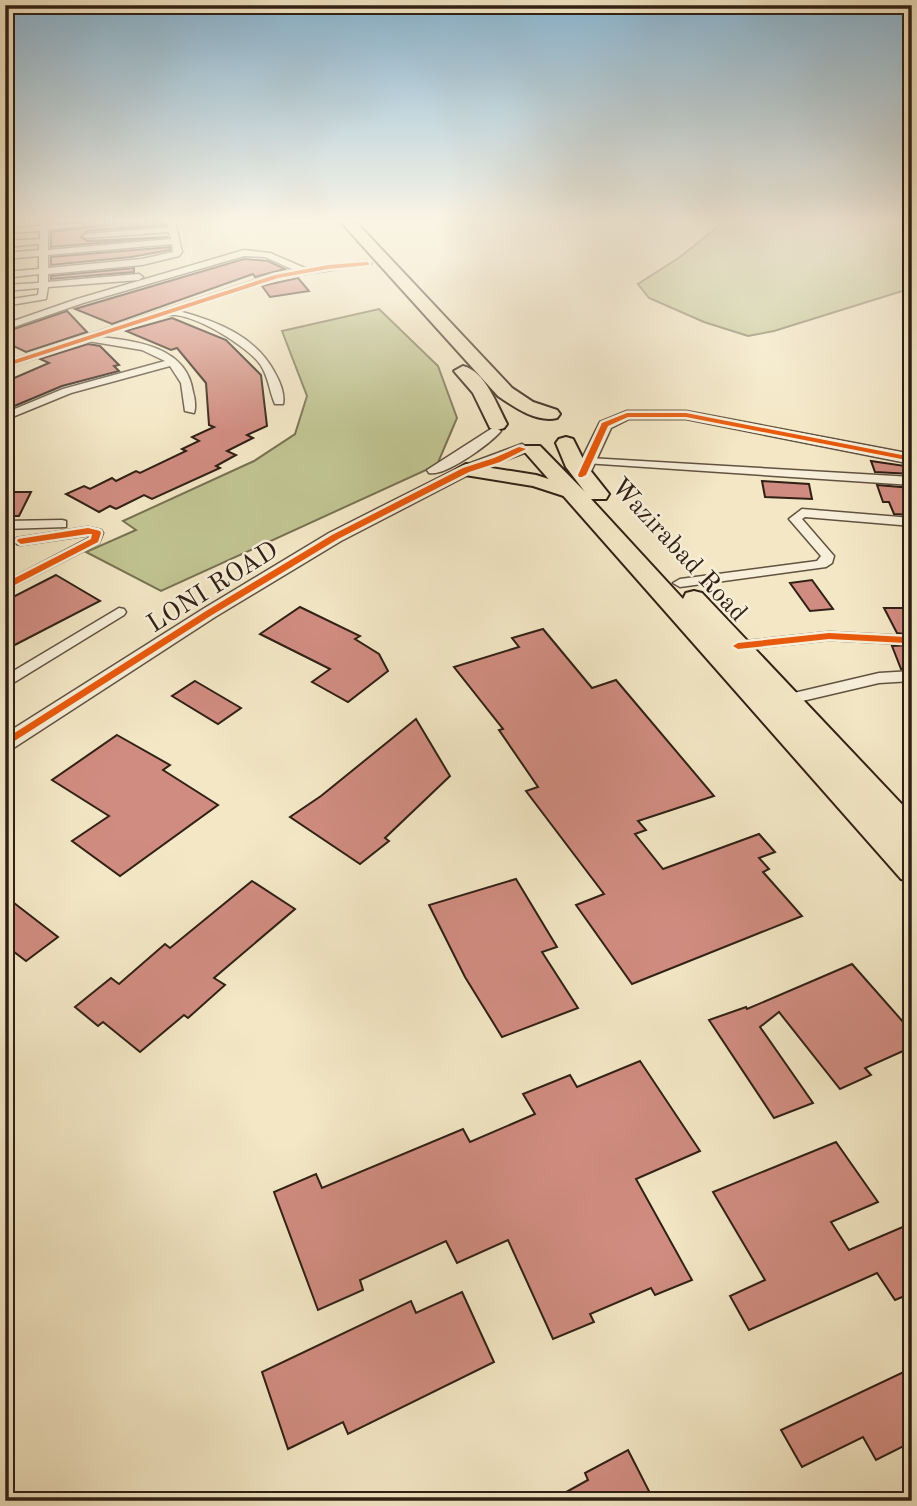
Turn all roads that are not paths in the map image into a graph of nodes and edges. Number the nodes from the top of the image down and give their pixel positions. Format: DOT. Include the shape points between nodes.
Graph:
graph roads {
  1 [pos="43,291"];
  2 [pos="113,291"];
  3 [pos="227,291"];
  4 [pos="392,291"];
  5 [pos="412,291"];
  6 [pos="5,303"];
  7 [pos="168,311"];
  8 [pos="5,327"];
  9 [pos="86,339"];
  10 [pos="173,362"];
  11 [pos="5,365"];
  12 [pos="279,402"];
  13 [pos="190,411"];
  14 [pos="5,417"];
  15 [pos="564,426"];
  16 [pos="495,427"];
  17 [pos="528,450"];
  18 [pos="912,459"];
  19 [pos="456,470"];
  20 [pos="582,477"];
  21 [pos="912,481"];
  22 [pos="912,522"];
  23 [pos="62,524"];
  24 [pos="5,525"];
  25 [pos="21,541"];
  26 [pos="680,583"];
  27 [pos="5,587"];
  28 [pos="223,596"];
  29 [pos="119,612"];
  30 [pos="906,640"];
  31 [pos="738,646"];
  32 [pos="912,676"];
  33 [pos="5,683"];
  34 [pos="776,702"];
  35 [pos="5,726"];
  36 [pos="5,744"];
  37 [pos="912,834"];
  38 [pos="912,872"];
  1 -- 6 [label="street" via="42,298"];
  2 -- 8 [label="street"];
  3 -- 7 [label="street"];
  4 -- 16 [label="highway" via="481,391"];
  5 -- 15 [label="highway" via="505,392"];
  7 -- 9 [label="street"];
  7 -- 12 [label="street" via="237,336 268,365"];
  9 -- 10 [label="street" via="150,349"];
  9 -- 11 [label="street"];
  10 -- 13 [label="street" via="186,381"];
  10 -- 14 [label="street" via="67,391"];
  15 -- 16 [label="highway" via="519,413"];
  15 -- 17 [label="highway" via="557,447"];
  15 -- 20 [label="highway, Wazirabad Road"];
  16 -- 17 [label="highway, Wazirabad Road" via="505,443"];
  16 -- 19 [label="street"];
  17 -- 19 [label="street"];
  17 -- 20 [label="highway, Wazirabad Road"];
  18 -- 20 [label="street" via="716,419 655,413 627,415 604,425"];
  19 -- 20 [label="main road" via="550,482"];
  19 -- 28 [label="street, LONI ROAD"];
  20 -- 21 [label="street"];
  20 -- 26 [label="highway, Wazirabad Road"];
  20 -- 34 [label="highway, Wazirabad Road"];
  22 -- 26 [label="street" via="802,513 794,519 828,556 821,564"];
  23 -- 24 [label="street"];
  25 -- 27 [label="street" via="97,533 95,540"];
  26 -- 31 [label="highway, Wazirabad Road"];
  28 -- 35 [label="street, LONI ROAD"];
  28 -- 36 [label="street, LONI ROAD"];
  29 -- 33 [label="street"];
  30 -- 31 [label="street" via="829,636"];
  31 -- 34 [label="highway, Wazirabad Road"];
  32 -- 34 [label="street" via="879,678"];
  34 -- 37 [label="highway, Wazirabad Road"];
  34 -- 38 [label="highway, Wazirabad Road"];
}
